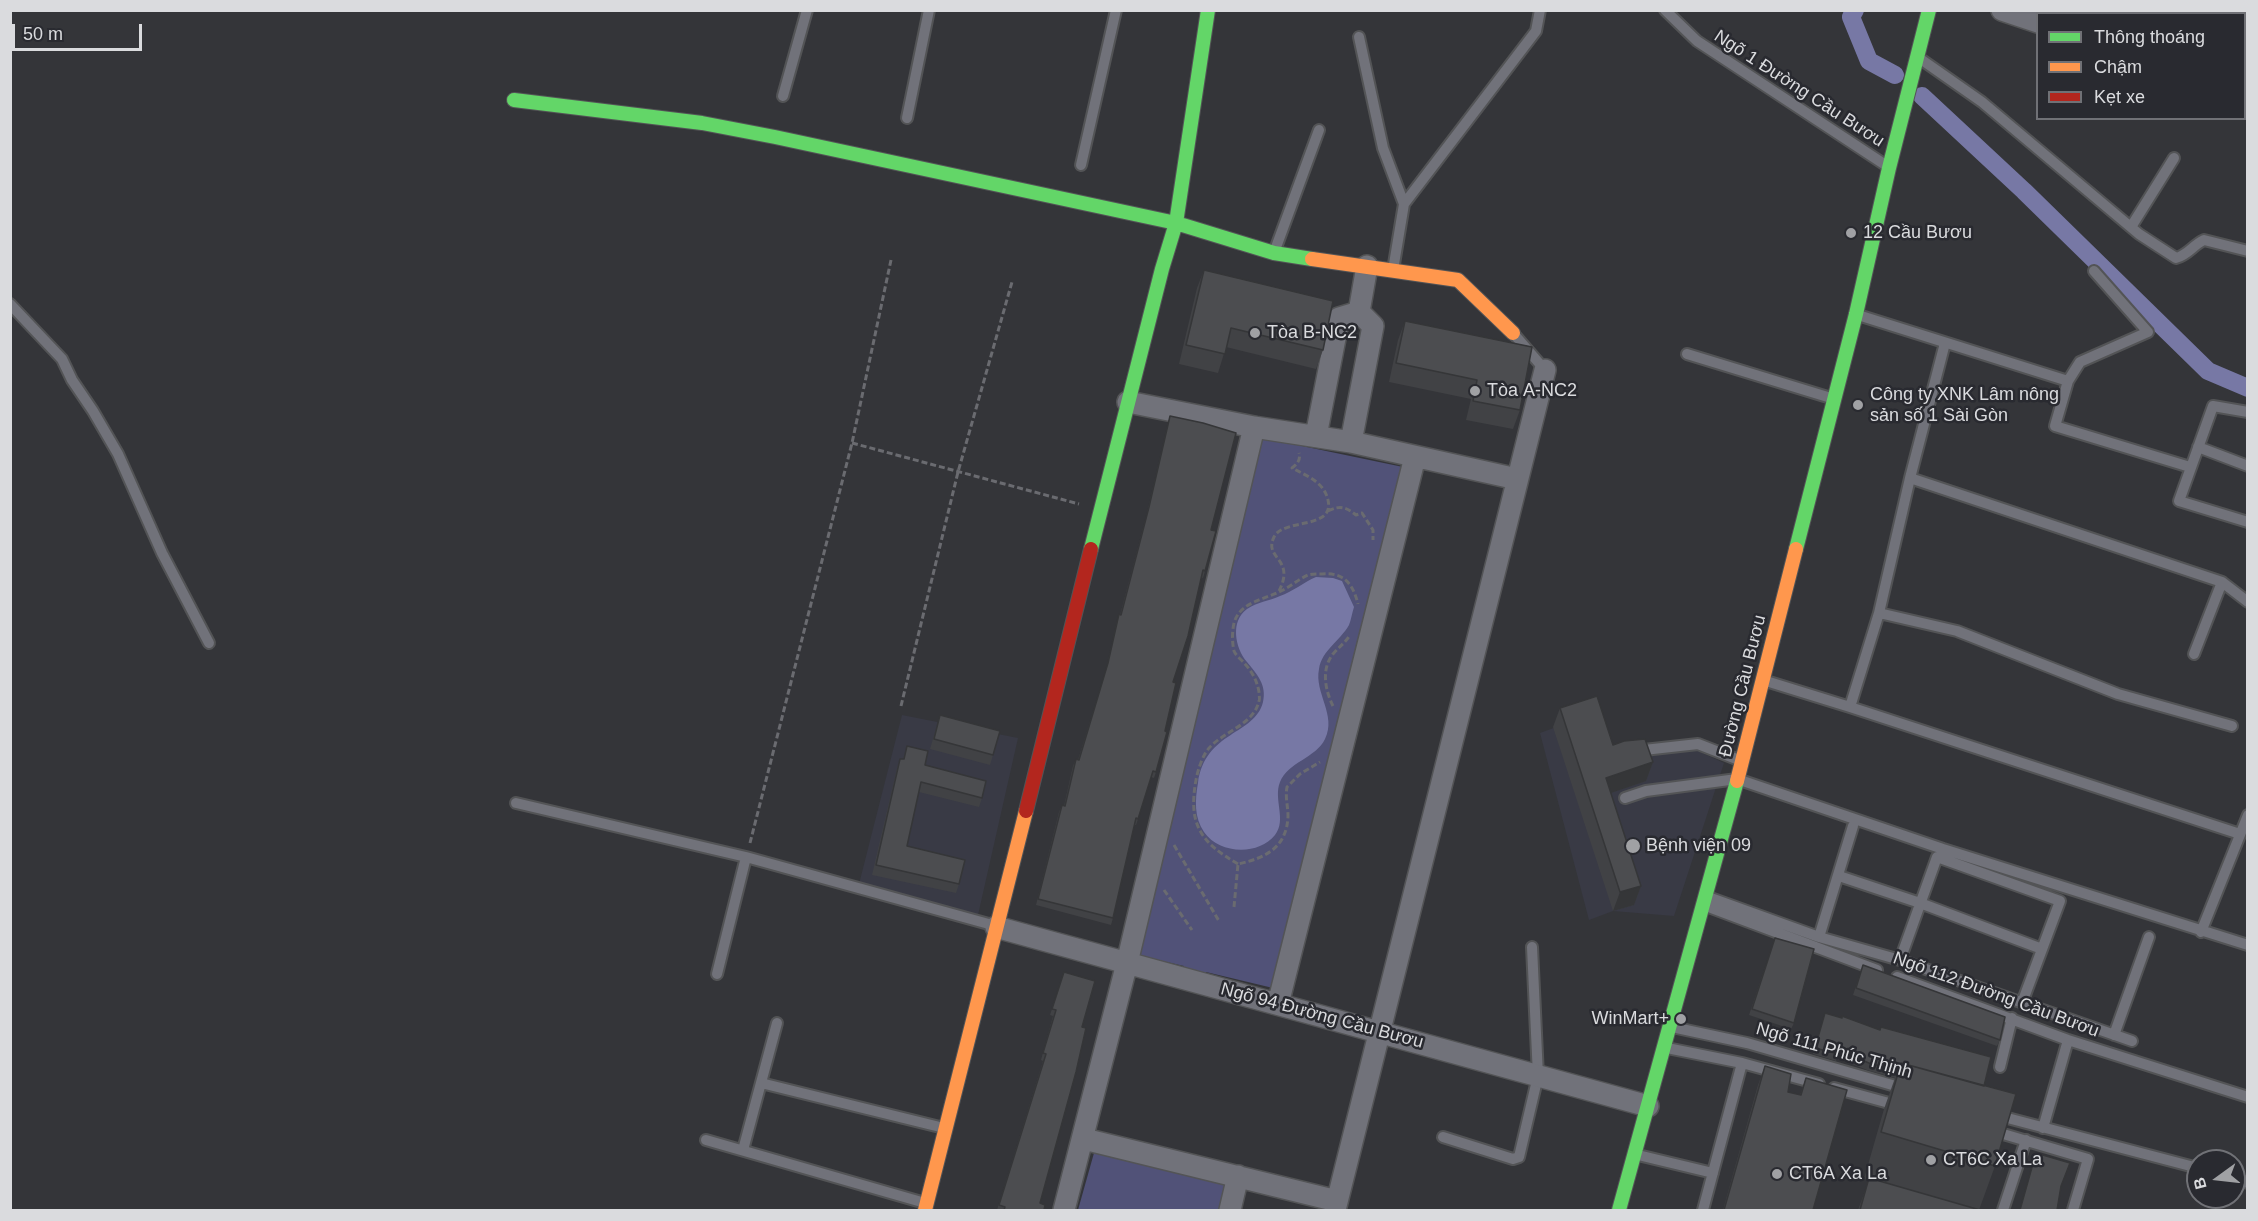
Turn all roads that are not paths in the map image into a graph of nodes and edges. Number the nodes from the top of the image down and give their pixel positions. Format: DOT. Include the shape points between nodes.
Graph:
graph roads {
  1 [pos="807,10"];
  2 [pos="929,10"];
  3 [pos="1116,10"];
  4 [pos="1208,10"];
  5 [pos="1540,10"];
  6 [pos="1665,10"];
  7 [pos="1929,10"];
  8 [pos="2002,10"];
  9 [pos="2036,22"];
  10 [pos="1359,37"];
  11 [pos="1917,57"];
  12 [pos="783,96"];
  13 [pos="514,100"];
  14 [pos="907,118"];
  15 [pos="1319,130"];
  16 [pos="2174,158"];
  17 [pos="1081,165"];
  18 [pos="1889,168"];
  19 [pos="1404,204"];
  20 [pos="1176,223"];
  21 [pos="2131,227"];
  22 [pos="2247,251"];
  23 [pos="1274,253"];
  24 [pos="1367,266"];
  25 [pos="1393,271"];
  26 [pos="2094,271"];
  27 [pos="10,304"];
  28 [pos="1359,312"];
  29 [pos="1856,314"];
  30 [pos="1513,333"];
  31 [pos="1945,343"];
  32 [pos="1687,354"];
  33 [pos="1545,370"];
  34 [pos="2068,381"];
  35 [pos="1834,399"];
  36 [pos="1128,402"];
  37 [pos="2247,412"];
  38 [pos="1254,427"];
  39 [pos="1316,436"];
  40 [pos="1351,442"];
  41 [pos="2198,447"];
  42 [pos="1415,457"];
  43 [pos="2247,466"];
  44 [pos="2190,467"];
  45 [pos="1910,478"];
  46 [pos="1517,479"];
  47 [pos="2247,522"];
  48 [pos="2222,582"];
  49 [pos="2247,602"];
  50 [pos="1879,613"];
  51 [pos="209,643"];
  52 [pos="2194,654"];
  53 [pos="1763,680"];
  54 [pos="1850,706"];
  55 [pos="2232,726"];
  56 [pos="1629,752"];
  57 [pos="1742,761"];
  58 [pos="1737,779"];
  59 [pos="1625,798"];
  60 [pos="516,803"];
  61 [pos="2247,815"];
  62 [pos="1853,826"];
  63 [pos="2240,834"];
  64 [pos="747,857"];
  65 [pos="1839,876"];
  66 [pos="1704,900"];
  67 [pos="1920,903"];
  68 [pos="996,927"];
  69 [pos="2201,932"];
  70 [pos="1819,936"];
  71 [pos="2149,937"];
  72 [pos="2247,945"];
  73 [pos="1532,947"];
  74 [pos="2042,949"];
  75 [pos="1900,960"];
  76 [pos="1127,963"];
  77 [pos="717,974"];
  78 [pos="2022,1003"];
  79 [pos="1278,1004"];
  80 [pos="2012,1018"];
  81 [pos="777,1023"];
  82 [pos="1669,1026"];
  83 [pos="1380,1033"];
  84 [pos="2114,1035"];
  85 [pos="2068,1040"];
  86 [pos="2132,1041"];
  87 [pos="1664,1047"];
  88 [pos="1742,1063"];
  89 [pos="2000,1066"];
  90 [pos="1538,1076"];
  91 [pos="761,1083"];
  92 [pos="1916,1092"];
  93 [pos="2247,1097"];
  94 [pos="1648,1106"];
  95 [pos="1912,1109"];
  96 [pos="1983,1111"];
  97 [pos="1981,1127"];
  98 [pos="2043,1128"];
  99 [pos="945,1129"];
  100 [pos="1443,1137"];
  101 [pos="1084,1139"];
  102 [pos="706,1140"];
  103 [pos="2026,1140"];
  104 [pos="743,1150"];
  105 [pos="1635,1154"];
  106 [pos="2186,1165"];
  107 [pos="1713,1173"];
  108 [pos="1238,1176"];
  109 [pos="1336,1206"];
  110 [pos="926,1207"];
  111 [pos="1064,1210"];
  112 [pos="1230,1210"];
  113 [pos="1619,1210"];
  114 [pos="1703,1210"];
  115 [pos="2003,1210"];
  116 [pos="2073,1210"];
  1 -- 12 [label="lane"];
  2 -- 14 [label="lane"];
  3 -- 17 [label="lane"];
  4 -- 20 [label="street"];
  5 -- 19 [label="lane" via="1536,31"];
  6 -- 18 [label="lane, Ngõ 1 Đường Cầu Bươu" via="1697,41"];
  7 -- 11 [label="street, Đường Cầu Bươu"];
  8 -- 9 [label="street"];
  10 -- 19 [label="lane" via="1383,148"];
  11 -- 18 [label="street, Đường Cầu Bươu"];
  11 -- 21 [label="lane" via="1982,102"];
  13 -- 20 [label="street" via="702,123"];
  15 -- 23 [label="lane"];
  16 -- 21 [label="lane"];
  18 -- 29 [label="street, Đường Cầu Bươu"];
  19 -- 25 [label="lane"];
  20 -- 23 [label="street"];
  20 -- 36 [label="street"];
  21 -- 22 [label="lane" via="2176,258 2204,240"];
  23 -- 24 [label="street"];
  24 -- 25 [label="street"];
  24 -- 28 [label="street"];
  25 -- 30 [label="street" via="1458,280"];
  26 -- 34 [label="lane" via="2148,332 2080,362"];
  27 -- 51 [label="lane" via="62,359 93,411 118,454 162,553"];
  28 -- 39 [label="street" via="1339,318"];
  28 -- 40 [label="street" via="1373,326"];
  29 -- 31 [label="lane"];
  29 -- 35 [label="street, Đường Cầu Bươu"];
  30 -- 33 [label="lane"];
  31 -- 34 [label="lane"];
  31 -- 45 [label="lane"];
  32 -- 35 [label="lane"];
  33 -- 46 [label="street"];
  34 -- 44 [label="lane" via="2055,426"];
  35 -- 53 [label="street, Đường Cầu Bươu"];
  36 -- 38 [label="street"];
  36 -- 68 [label="street"];
  37 -- 41 [label="lane" via="2213,406"];
  38 -- 39 [label="street"];
  38 -- 76 [label="street"];
  39 -- 40 [label="street"];
  40 -- 42 [label="street"];
  41 -- 43 [label="lane"];
  41 -- 44 [label="lane"];
  42 -- 46 [label="street"];
  42 -- 79 [label="street"];
  44 -- 47 [label="lane" via="2179,501"];
  45 -- 48 [label="lane"];
  45 -- 50 [label="lane"];
  46 -- 83 [label="street"];
  48 -- 49 [label="lane"];
  48 -- 52 [label="lane"];
  50 -- 54 [label="lane"];
  50 -- 55 [label="lane" via="1957,631 2118,694"];
  53 -- 54 [label="lane"];
  53 -- 57 [label="street, Đường Cầu Bươu"];
  54 -- 63 [label="lane"];
  56 -- 57 [label="lane" via="1698,744"];
  57 -- 58 [label="street, Đường Cầu Bươu"];
  58 -- 59 [label="lane" via="1646,791"];
  58 -- 66 [label="street, Đường Cầu Bươu"];
  58 -- 69 [label="lane"];
  60 -- 64 [label="lane"];
  61 -- 63 [label="lane"];
  62 -- 65 [label="lane"];
  63 -- 69 [label="lane"];
  64 -- 68 [label="lane"];
  64 -- 77 [label="lane"];
  65 -- 67 [label="lane"];
  65 -- 70 [label="lane"];
  66 -- 70 [label="lane"];
  66 -- 80 [label="lane, Ngõ 112 Đường Cầu Bươu"];
  66 -- 82 [label="street, Đường Cầu Bươu"];
  67 -- 74 [label="lane"];
  67 -- 74 [label="lane" via="1937,856 2060,901"];
  67 -- 75 [label="lane"];
  68 -- 76 [label="street, Ngõ 94 Đường Cầu Bươu"];
  68 -- 99 [label="street"];
  69 -- 72 [label="lane"];
  70 -- 75 [label="lane"];
  71 -- 84 [label="lane"];
  73 -- 90 [label="lane"];
  74 -- 78 [label="lane"];
  75 -- 78 [label="lane"];
  76 -- 79 [label="street, Ngõ 94 Đường Cầu Bươu"];
  76 -- 101 [label="street"];
  78 -- 84 [label="lane"];
  79 -- 83 [label="street, Ngõ 94 Đường Cầu Bươu"];
  80 -- 85 [label="lane, Ngõ 112 Đường Cầu Bươu"];
  80 -- 89 [label="lane"];
  81 -- 91 [label="lane"];
  82 -- 87 [label="street, Đường Cầu Bươu"];
  82 -- 92 [label="lane, Ngõ 111 Phúc Thịnh" via="1747,1043"];
  83 -- 90 [label="street, Ngõ 94 Đường Cầu Bươu"];
  83 -- 109 [label="street"];
  84 -- 86 [label="lane"];
  85 -- 93 [label="lane, Ngõ 112 Đường Cầu Bươu"];
  85 -- 98 [label="lane"];
  87 -- 88 [label="lane"];
  87 -- 94 [label="street, Đường Cầu Bươu"];
  88 -- 95 [label="lane"];
  88 -- 107 [label="lane"];
  90 -- 94 [label="street, Ngõ 94 Đường Cầu Bươu"];
  90 -- 100 [label="lane" via="1520,1157 1513,1159"];
  91 -- 99 [label="lane"];
  91 -- 104 [label="lane"];
  94 -- 105 [label="street, Đường Cầu Bươu"];
  96 -- 98 [label="lane"];
  97 -- 103 [label="lane"];
  98 -- 106 [label="lane"];
  99 -- 110 [label="street"];
  101 -- 108 [label="street"];
  101 -- 111 [label="street"];
  102 -- 104 [label="lane"];
  103 -- 115 [label="lane"];
  103 -- 116 [label="lane" via="2088,1159"];
  104 -- 110 [label="lane"];
  105 -- 107 [label="lane"];
  105 -- 113 [label="street, Đường Cầu Bươu"];
  107 -- 114 [label="lane"];
  108 -- 109 [label="street"];
  108 -- 112 [label="street"];
}
